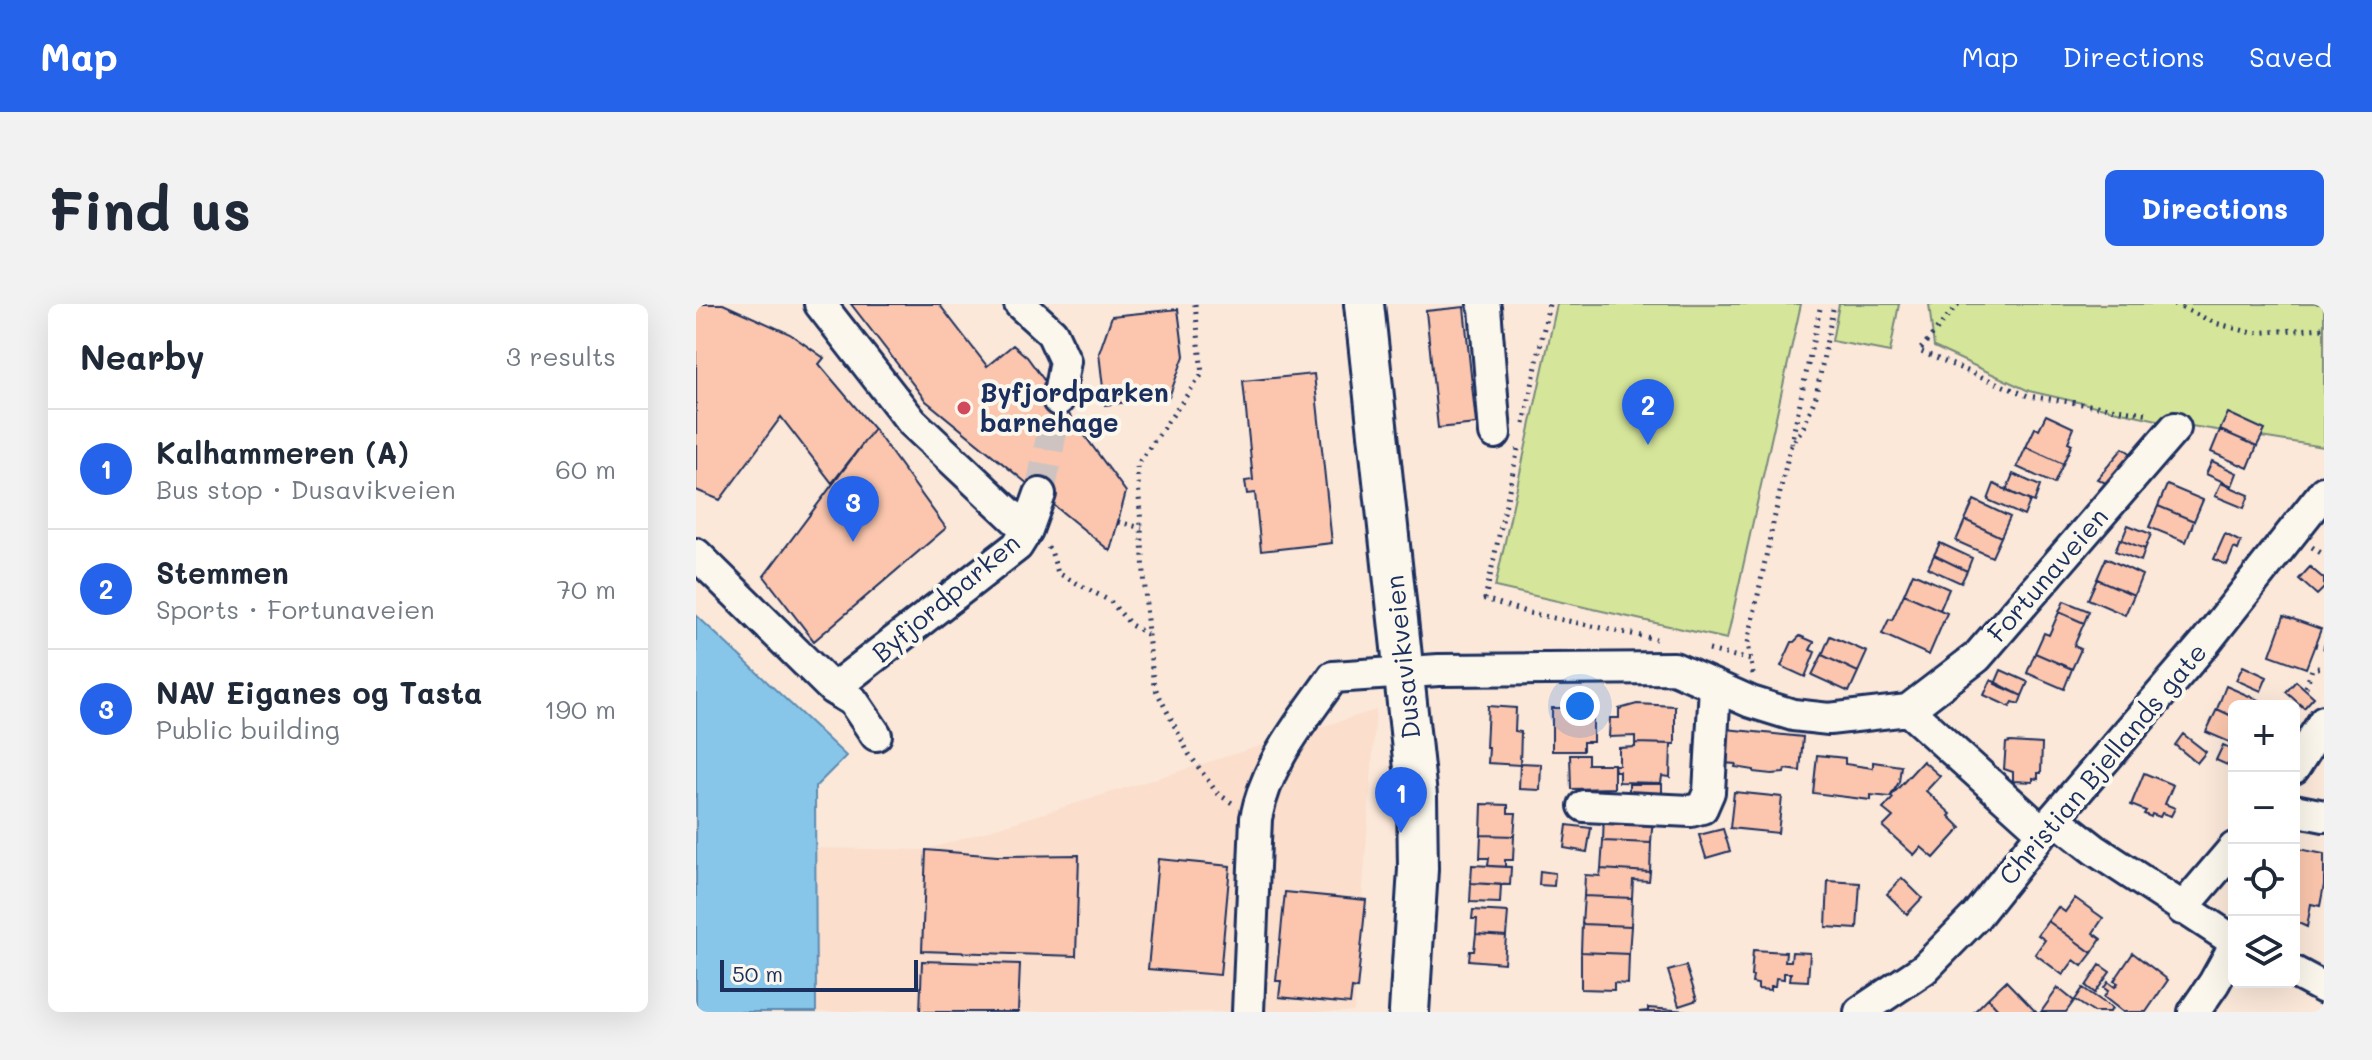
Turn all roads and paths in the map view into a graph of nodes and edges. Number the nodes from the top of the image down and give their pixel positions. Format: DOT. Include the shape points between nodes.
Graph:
graph roads {
  1 [pos="820,304"];
  2 [pos="1020,304"];
  3 [pos="1195,304"];
  4 [pos="1364,304"];
  5 [pos="1483,304"];
  6 [pos="1549,304"];
  7 [pos="1821,304"];
  8 [pos="1834,304"];
  9 [pos="1958,304"];
  10 [pos="2174,304"];
  11 [pos="2324,328"];
  12 [pos="1058,400"];
  13 [pos="2175,428"];
  14 [pos="1495,433"];
  15 [pos="1790,447"];
  16 [pos="2324,492"];
  17 [pos="1040,494"];
  18 [pos="1118,522"];
  19 [pos="1142,528"];
  20 [pos="1034,536"];
  21 [pos="696,554"];
  22 [pos="1148,635"];
  23 [pos="1663,640"];
  24 [pos="2315,645"];
  25 [pos="2324,647"];
  26 [pos="1707,650"];
  27 [pos="1751,660"];
  28 [pos="2324,667"];
  29 [pos="1405,672"];
  30 [pos="1715,686"];
  31 [pos="2306,687"];
  32 [pos="833,689"];
  33 [pos="1751,702"];
  34 [pos="1908,710"];
  35 [pos="2324,721"];
  36 [pos="876,735"];
  37 [pos="2300,759"];
  38 [pos="1584,806"];
  39 [pos="2300,811"];
  40 [pos="2324,816"];
  41 [pos="1256,818"];
  42 [pos="2049,825"];
  43 [pos="2228,855"];
  44 [pos="2182,909"];
  45 [pos="2228,937"];
  46 [pos="2228,958"];
  47 [pos="2300,975"];
  48 [pos="2324,988"];
  49 [pos="1248,1012"];
  50 [pos="1409,1012"];
  51 [pos="1860,1012"];
  52 [pos="2194,1012"];
  1 -- 20 [label="street" via="912,422"];
  2 -- 12 [label="street" via="1052,333 1065,361"];
  3 -- 19 [label="path" via="1202,374 1137,465"];
  4 -- 29 [label="main road, Dusavikveien"];
  5 -- 14 [label="street"];
  6 -- 23 [label="path" via="1485,599"];
  7 -- 15 [label="path"];
  8 -- 15 [label="path" via="1816,396"];
  9 -- 13 [label="path" via="1919,351 2028,396 2162,416"];
  10 -- 11 [label="path" via="2253,333"];
  13 -- 34 [label="street, Fortunaveien" via="1977,657"];
  15 -- 27 [label="path" via="1748,643"];
  16 -- 42 [label="street, Christian Bjellands gate" via="2204,644"];
  17 -- 20 [label="street, Byfjordparken"];
  18 -- 19 [label="path"];
  19 -- 22 [label="path"];
  20 -- 22 [label="path" via="1051,551 1058,573 1110,601"];
  20 -- 32 [label="street, Byfjordparken"];
  21 -- 32 [label="street"];
  22 -- 41 [label="path" via="1154,686 1189,754 1217,793"];
  24 -- 25 [label="path"];
  26 -- 27 [label="path"];
  27 -- 33 [label="path"];
  28 -- 31 [label="path" via="2312,669"];
  29 -- 30 [label="street" via="1674,668"];
  29 -- 41 [label="street" via="1333,677 1273,763"];
  29 -- 50 [label="main road, Dusavikveien" via="1418,869"];
  30 -- 33 [label="street"];
  30 -- 38 [label="street" via="1709,792 1702,808"];
  32 -- 36 [label="street" via="853,701"];
  33 -- 34 [label="street" via="1829,719"];
  34 -- 42 [label="street"];
  35 -- 37 [label="street"];
  39 -- 40 [label="street"];
  41 -- 49 [label="street"];
  42 -- 44 [label="street"];
  42 -- 51 [label="street, Christian Bjellands gate" via="1976,916 1924,969"];
  43 -- 44 [label="street"];
  44 -- 45 [label="street"];
  46 -- 52 [label="street"];
  47 -- 48 [label="street"];
}
